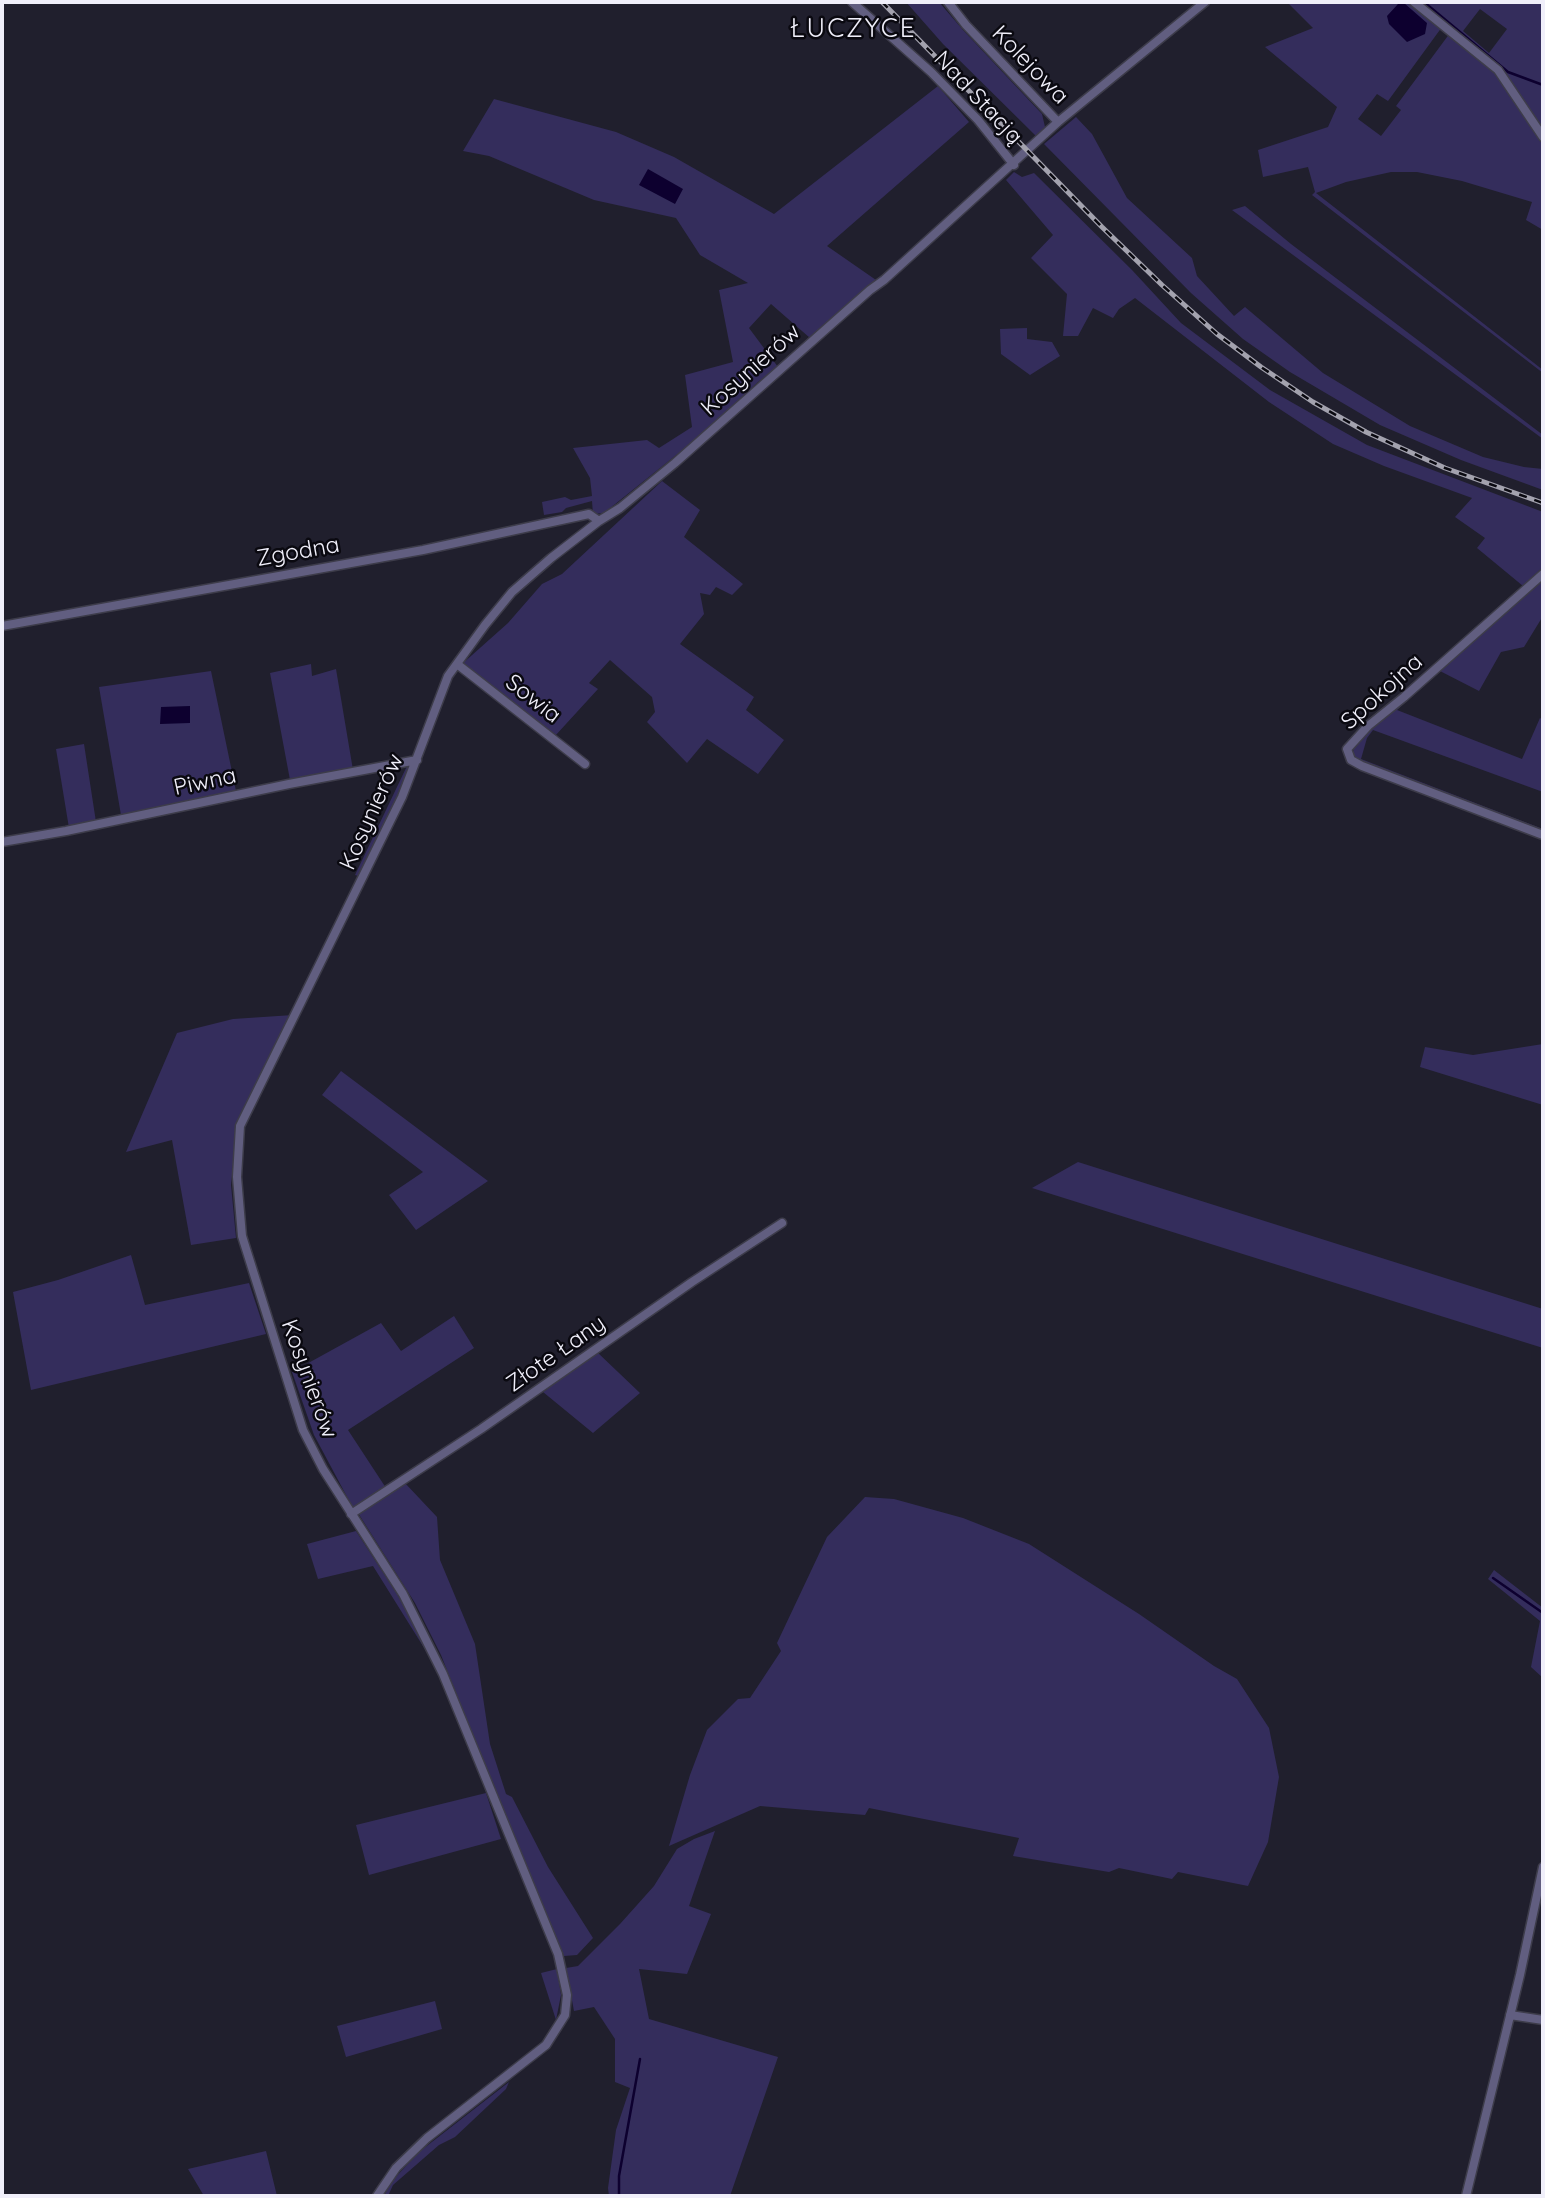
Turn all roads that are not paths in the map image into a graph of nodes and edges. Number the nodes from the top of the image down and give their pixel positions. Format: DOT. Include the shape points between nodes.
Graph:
graph roads {
  1 [pos="852,2"];
  2 [pos="948,2"];
  3 [pos="1188,2"];
  4 [pos="1205,2"];
  5 [pos="1415,2"];
  6 [pos="1195,10"];
  7 [pos="1058,122"];
  8 [pos="1543,137"];
  9 [pos="1014,165"];
  10 [pos="598,521"];
  11 [pos="1543,574"];
  12 [pos="2,626"];
  13 [pos="457,664"];
  14 [pos="417,760"];
  15 [pos="585,764"];
  16 [pos="1543,835"];
  17 [pos="2,842"];
  18 [pos="782,1223"];
  19 [pos="351,1514"];
  20 [pos="1543,1867"];
  21 [pos="1510,2015"];
  22 [pos="1543,2020"];
  23 [pos="377,2196"];
  24 [pos="1466,2196"];
  1 -- 9 [label="street, Nad Stacją" via="931,72"];
  2 -- 7 [label="street, Kolejowa"];
  3 -- 6 [label="street"];
  4 -- 6 [label="street, Kosynierów"];
  5 -- 8 [label="street" via="1498,70"];
  6 -- 7 [label="street, Kosynierów"];
  7 -- 9 [label="street, Kosynierów"];
  9 -- 10 [label="street, Kosynierów" via="675,463"];
  10 -- 12 [label="street, Zgodna" via="589,514 423,550"];
  10 -- 13 [label="street, Kosynierów" via="512,592"];
  11 -- 16 [label="street, Spokojna" via="1347,749 1351,760 1362,766"];
  13 -- 14 [label="street, Kosynierów"];
  13 -- 15 [label="street, Sowia"];
  14 -- 17 [label="street, Piwna"];
  14 -- 19 [label="street, Kosynierów" via="240,1126 237,1177 242,1236 303,1430"];
  18 -- 19 [label="street, Złote Łany"];
  19 -- 23 [label="street, Kosynierów" via="419,1623 446,1681 558,1954 567,1995 565,2015 546,2045 428,2138 396,2168"];
  20 -- 21 [label="street"];
  21 -- 22 [label="street"];
  21 -- 24 [label="street"];
}
